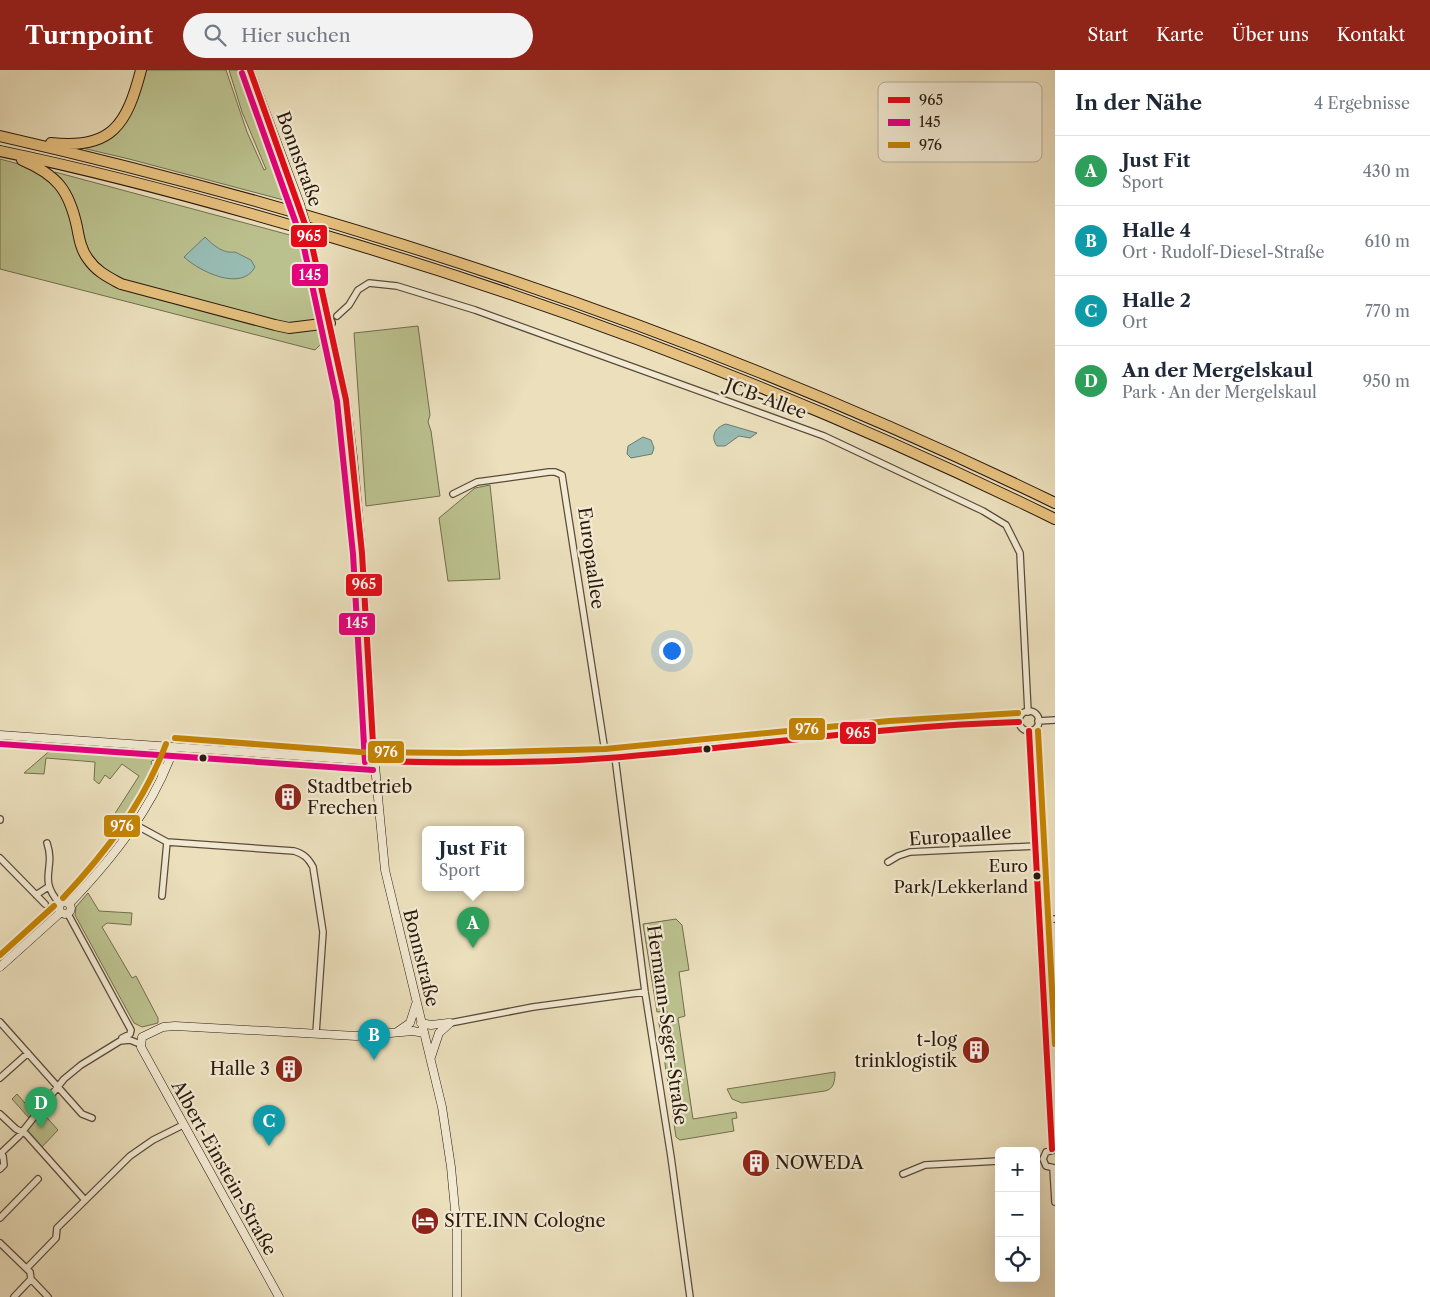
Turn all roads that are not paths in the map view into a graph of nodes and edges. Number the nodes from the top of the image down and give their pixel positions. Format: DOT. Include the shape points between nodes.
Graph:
graph roads {
  1 [pos="141,70"];
  2 [pos="250,70"];
  3 [pos="0,136"];
  4 [pos="15,140"];
  5 [pos="0,151"];
  6 [pos="334,320"];
  7 [pos="453,494"];
  8 [pos="1055,503"];
  9 [pos="1055,519"];
  10 [pos="1028,712"];
  11 [pos="1055,720"];
  12 [pos="1038,721"];
  13 [pos="1019,722"];
  14 [pos="1029,731"];
  15 [pos="0,735"];
  16 [pos="132,744"];
  17 [pos="174,747"];
  18 [pos="614,757"];
  19 [pos="606,758"];
  20 [pos="374,761"];
  21 [pos="160,780"];
  22 [pos="134,824"];
  23 [pos="47,842"];
  24 [pos="167,842"];
  25 [pos="1036,846"];
  26 [pos="0,858"];
  27 [pos="888,862"];
  28 [pos="48,887"];
  29 [pos="36,895"];
  30 [pos="162,896"];
  31 [pos="45,904"];
  32 [pos="60,904"];
  33 [pos="69,904"];
  34 [pos="64,913"];
  35 [pos="1055,919"];
  36 [pos="1041,920"];
  37 [pos="0,967"];
  38 [pos="645,992"];
  39 [pos="416,1002"];
  40 [pos="0,1022"];
  41 [pos="422,1023"];
  42 [pos="450,1023"];
  43 [pos="316,1033"];
  44 [pos="396,1033"];
  45 [pos="424,1034"];
  46 [pos="120,1041"];
  47 [pos="140,1044"];
  48 [pos="28,1053"];
  49 [pos="430,1059"];
  50 [pos="0,1078"];
  51 [pos="59,1088"];
  52 [pos="0,1114"];
  53 [pos="92,1118"];
  54 [pos="183,1125"];
  55 [pos="20,1132"];
  56 [pos="1054,1150"];
  57 [pos="1,1154"];
  58 [pos="1040,1159"];
  59 [pos="995,1161"];
  60 [pos="1054,1168"];
  61 [pos="0,1170"];
  62 [pos="903,1174"];
  63 [pos="38,1179"];
  64 [pos="84,1199"];
  65 [pos="1055,1202"];
  66 [pos="0,1218"];
  67 [pos="0,1243"];
  68 [pos="27,1268"];
  69 [pos="31,1279"];
  70 [pos="14,1297"];
  71 [pos="48,1297"];
  72 [pos="279,1297"];
  73 [pos="457,1297"];
  74 [pos="690,1297"];
  1 -- 4 [label="highway" via="124,117 101,138 69,145"];
  2 -- 6 [label="main road, Bonnstraße, bridge" via="300,204"];
  3 -- 4 [label="highway"];
  4 -- 8 [label="highway" via="290,211 558,296 856,411"];
  5 -- 6 [label="highway" via="40,168 60,185 70,201 87,258 101,273 121,284 289,328"];
  5 -- 9 [label="highway" via="270,219 559,310 841,420"];
  6 -- 10 [label="street, JCB-Allee" via="358,290 369,283 397,286 466,307 824,436 983,511 1006,524 1020,553"];
  6 -- 20 [label="main road, Bonnstraße" via="354,467"];
  7 -- 19 [label="street, Europaallee" via="477,482 548,472 562,475"];
  10 -- 12 [label="street" via="1035,714"];
  10 -- 13 [label="street" via="1020,716"];
  11 -- 12 [label="street"];
  12 -- 14 [label="street" via="1037,727"];
  13 -- 14 [label="street"];
  13 -- 18 [label="street" via="890,730"];
  14 -- 25 [label="street, Europaallee"];
  15 -- 16 [label="main road"];
  16 -- 17 [label="main road"];
  16 -- 21 [label="street" via="159,759 162,769"];
  17 -- 20 [label="main road"];
  17 -- 21 [label="main road"];
  18 -- 19 [label="street"];
  18 -- 38 [label="street, Hermann-Seger-Straße"];
  19 -- 20 [label="street"];
  20 -- 39 [label="main road, Bonnstraße" via="385,870"];
  21 -- 22 [label="main road"];
  22 -- 24 [label="street"];
  22 -- 33 [label="main road" via="102,868"];
  23 -- 28 [label="street" via="51,858"];
  24 -- 30 [label="street"];
  24 -- 43 [label="street" via="294,851 309,859 323,932"];
  25 -- 27 [label="street, Europaallee" via="910,852"];
  25 -- 36 [label="street, Europaallee"];
  26 -- 29 [label="street"];
  28 -- 29 [label="street"];
  28 -- 32 [label="street"];
  29 -- 31 [label="street"];
  32 -- 33 [label="main road"];
  32 -- 34 [label="main road" via="58,908"];
  33 -- 34 [label="main road" via="71,910"];
  34 -- 37 [label="main road"];
  34 -- 46 [label="street" via="131,1030"];
  35 -- 36 [label="street"];
  36 -- 56 [label="street, Europaallee"];
  38 -- 42 [label="street" via="533,1007"];
  38 -- 74 [label="street, Hermann-Seger-Straße"];
  39 -- 41 [label="main road, Bonnstraße"];
  39 -- 44 [label="main road" via="410,1023"];
  40 -- 48 [label="street"];
  41 -- 42 [label="main road"];
  41 -- 45 [label="main road, Bonnstraße"];
  42 -- 49 [label="main road" via="439,1032"];
  43 -- 44 [label="main road" via="356,1036"];
  43 -- 47 [label="main road" via="170,1026 145,1034"];
  44 -- 45 [label="main road" via="416,1031"];
  45 -- 49 [label="main road, Bonnstraße"];
  46 -- 47 [label="street"];
  46 -- 51 [label="street" via="80,1065"];
  47 -- 54 [label="main road, Albert-Einstein-Straße"];
  48 -- 50 [label="street"];
  48 -- 51 [label="street"];
  49 -- 73 [label="main road, Bonnstraße" via="442,1107 451,1168 457,1231"];
  51 -- 53 [label="street" via="82,1114"];
  51 -- 55 [label="street"];
  52 -- 55 [label="street"];
  54 -- 64 [label="street" via="130,1156 90,1197"];
  54 -- 72 [label="main road, Albert-Einstein-Straße"];
  55 -- 57 [label="street"];
  55 -- 64 [label="street" via="26,1134"];
  56 -- 58 [label="street, Europaallee" via="1046,1152"];
  57 -- 61 [label="street" via="4,1165"];
  58 -- 60 [label="street, Europaallee" via="1046,1166"];
  59 -- 62 [label="street" via="925,1165"];
  60 -- 65 [label="street, Europaallee"];
  63 -- 66 [label="street"];
  64 -- 68 [label="street" via="57,1228 56,1238"];
  67 -- 68 [label="street"];
  68 -- 69 [label="street"];
  69 -- 70 [label="street"];
  69 -- 71 [label="street"];
}
